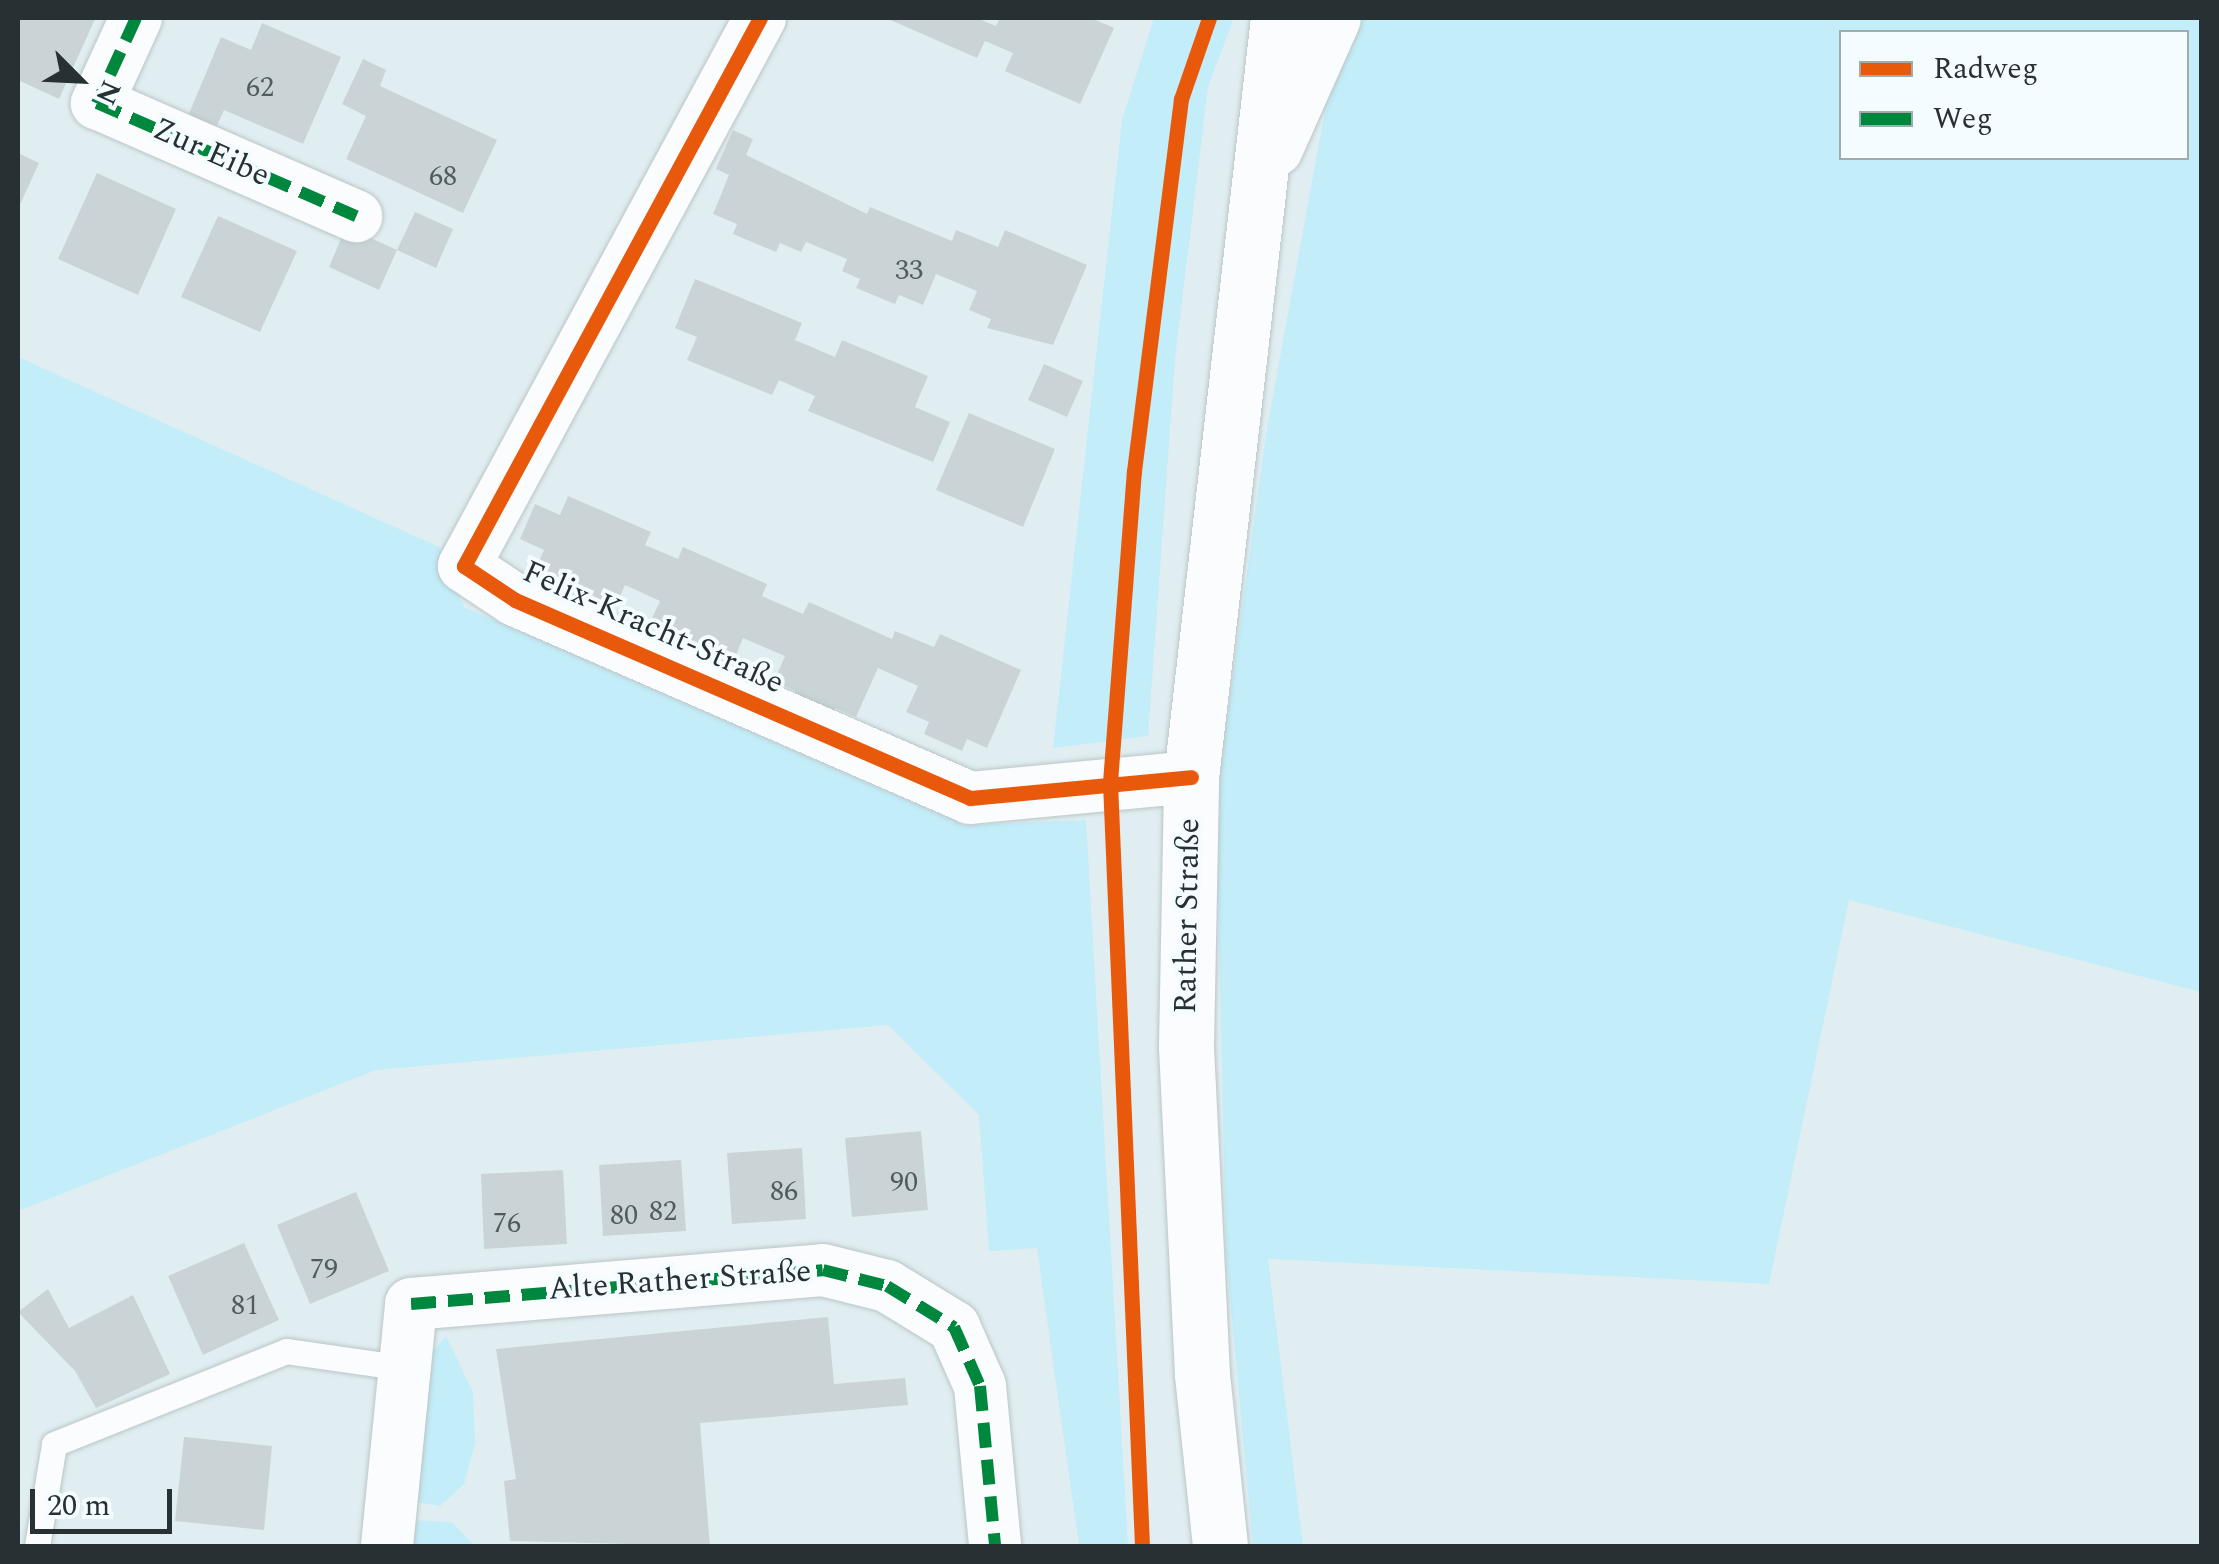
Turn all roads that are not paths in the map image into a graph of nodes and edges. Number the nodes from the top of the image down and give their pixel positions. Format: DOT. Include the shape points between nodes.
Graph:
graph roads {
  1 [pos="136,18"];
  2 [pos="760,18"];
  3 [pos="1278,18"];
  4 [pos="1333,18"];
  5 [pos="1265,169"];
  6 [pos="356,216"];
  7 [pos="1191,778"];
  8 [pos="406,1368"];
  9 [pos="38,1546"];
  10 [pos="387,1546"];
  11 [pos="994,1546"];
  12 [pos="1220,1546"];
  1 -- 6 [label="street, Zur Eibe" via="97,103"];
  2 -- 7 [label="street, Felix-Kracht-Straße" via="464,566 515,600 970,798"];
  3 -- 5 [label="main road, Rather Straße"];
  4 -- 5 [label="main road, Rather Straße"];
  5 -- 7 [label="main road, Rather Straße" via="1237,329"];
  7 -- 12 [label="main road, Rather Straße" via="1186,1046 1202,1374"];
  8 -- 9 [label="lane" via="286,1351 54,1444"];
  8 -- 10 [label="street, Alte Rather Straße"];
  8 -- 11 [label="street, Alte Rather Straße" via="411,1304 823,1270 887,1286 954,1327 980,1386"];
}
